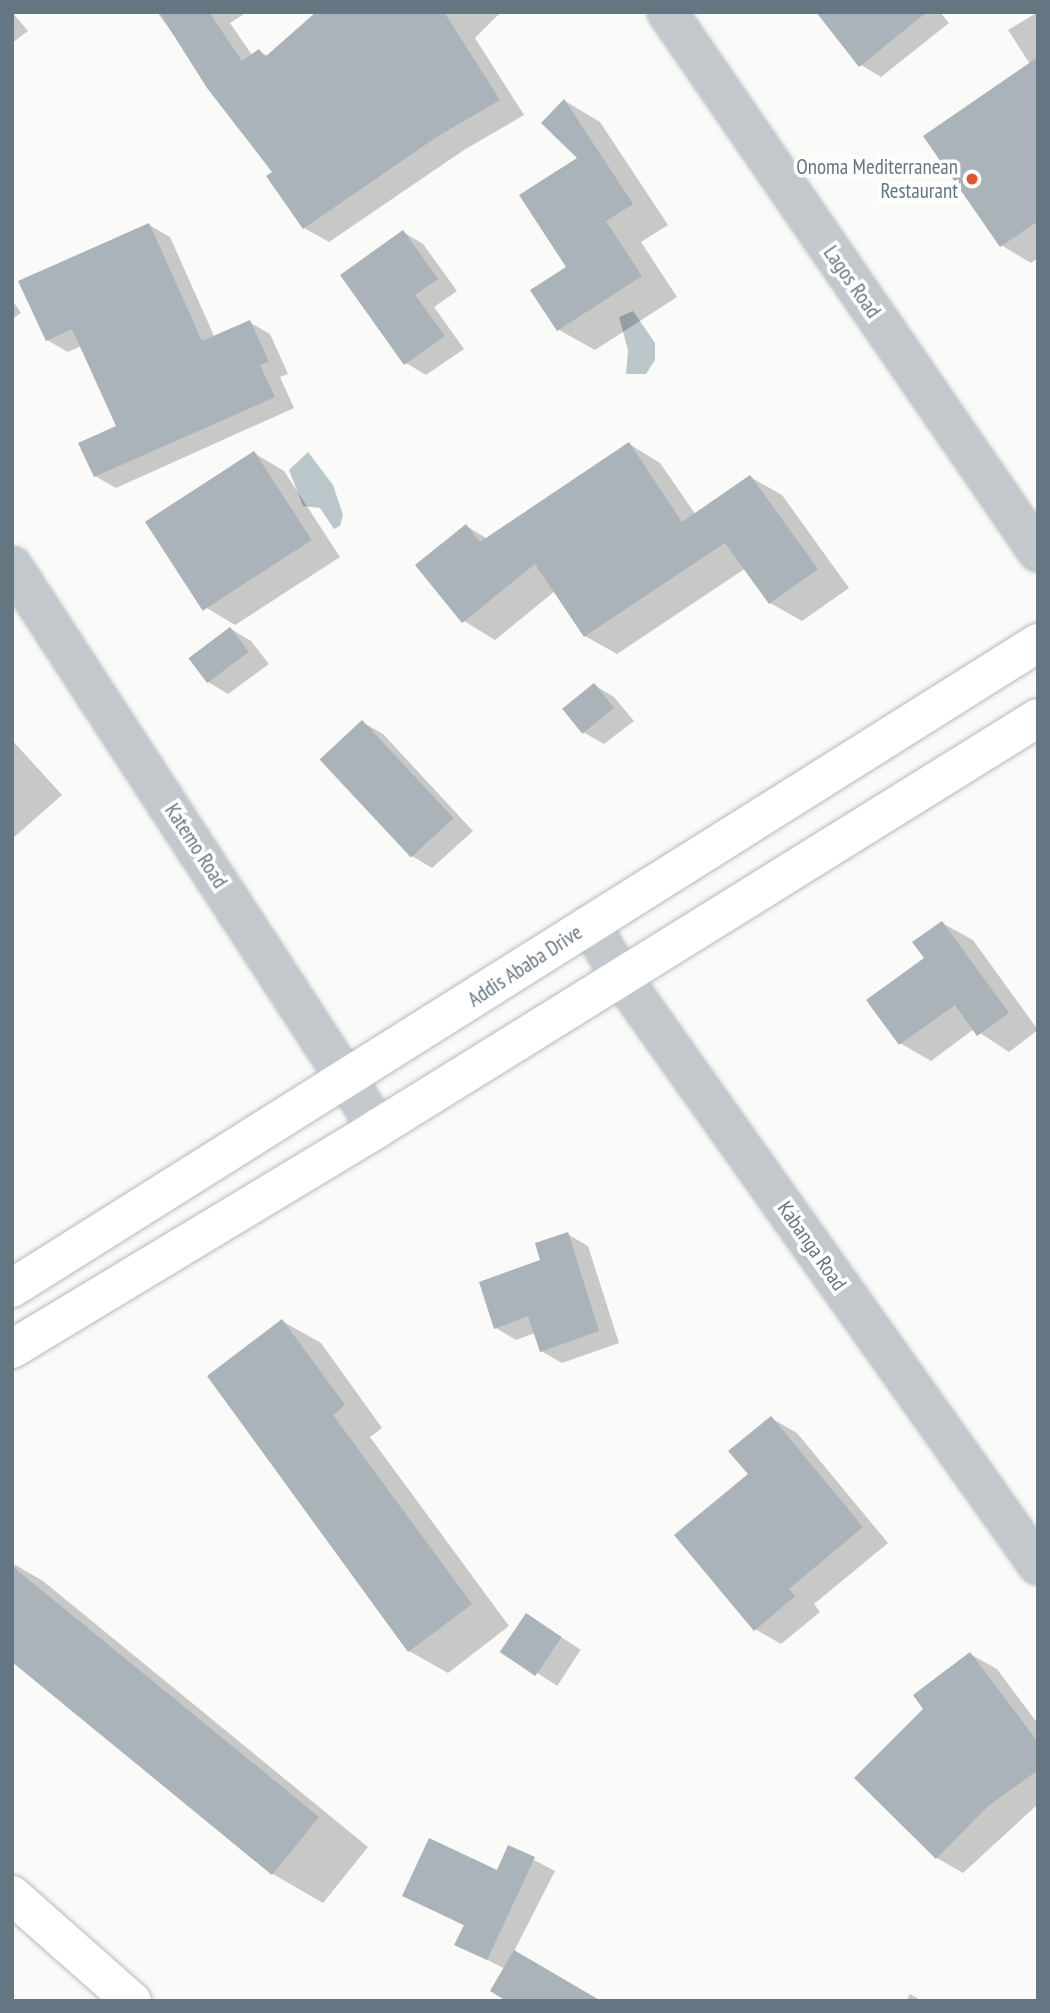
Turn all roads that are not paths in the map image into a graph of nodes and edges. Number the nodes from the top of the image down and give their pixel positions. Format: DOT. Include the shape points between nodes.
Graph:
graph roads {
  1 [pos="667,12"];
  2 [pos="1038,552"];
  3 [pos="12,566"];
  4 [pos="1038,643"];
  5 [pos="1038,718"];
  6 [pos="590,924"];
  7 [pos="621,977"];
  8 [pos="349,1080"];
  9 [pos="378,1128"];
  10 [pos="12,1288"];
  11 [pos="12,1349"];
  12 [pos="1038,1565"];
  13 [pos="12,1895"];
  14 [pos="12,1931"];
  15 [pos="128,1997"];
  1 -- 2 [label="street, Lagos Road"];
  3 -- 8 [label="street, Katemo Road"];
  4 -- 6 [label="main road, Addis Ababa Drive"];
  5 -- 7 [label="main road"];
  6 -- 7 [label="street, Kabanga Road"];
  6 -- 8 [label="main road, Addis Ababa Drive"];
  7 -- 9 [label="main road"];
  7 -- 12 [label="street, Kabanga Road"];
  8 -- 9 [label="street, Katemo Road"];
  8 -- 10 [label="main road, Addis Ababa Drive"];
  9 -- 11 [label="main road"];
  13 -- 15 [label="main road"];
  14 -- 15 [label="main road"];
}
